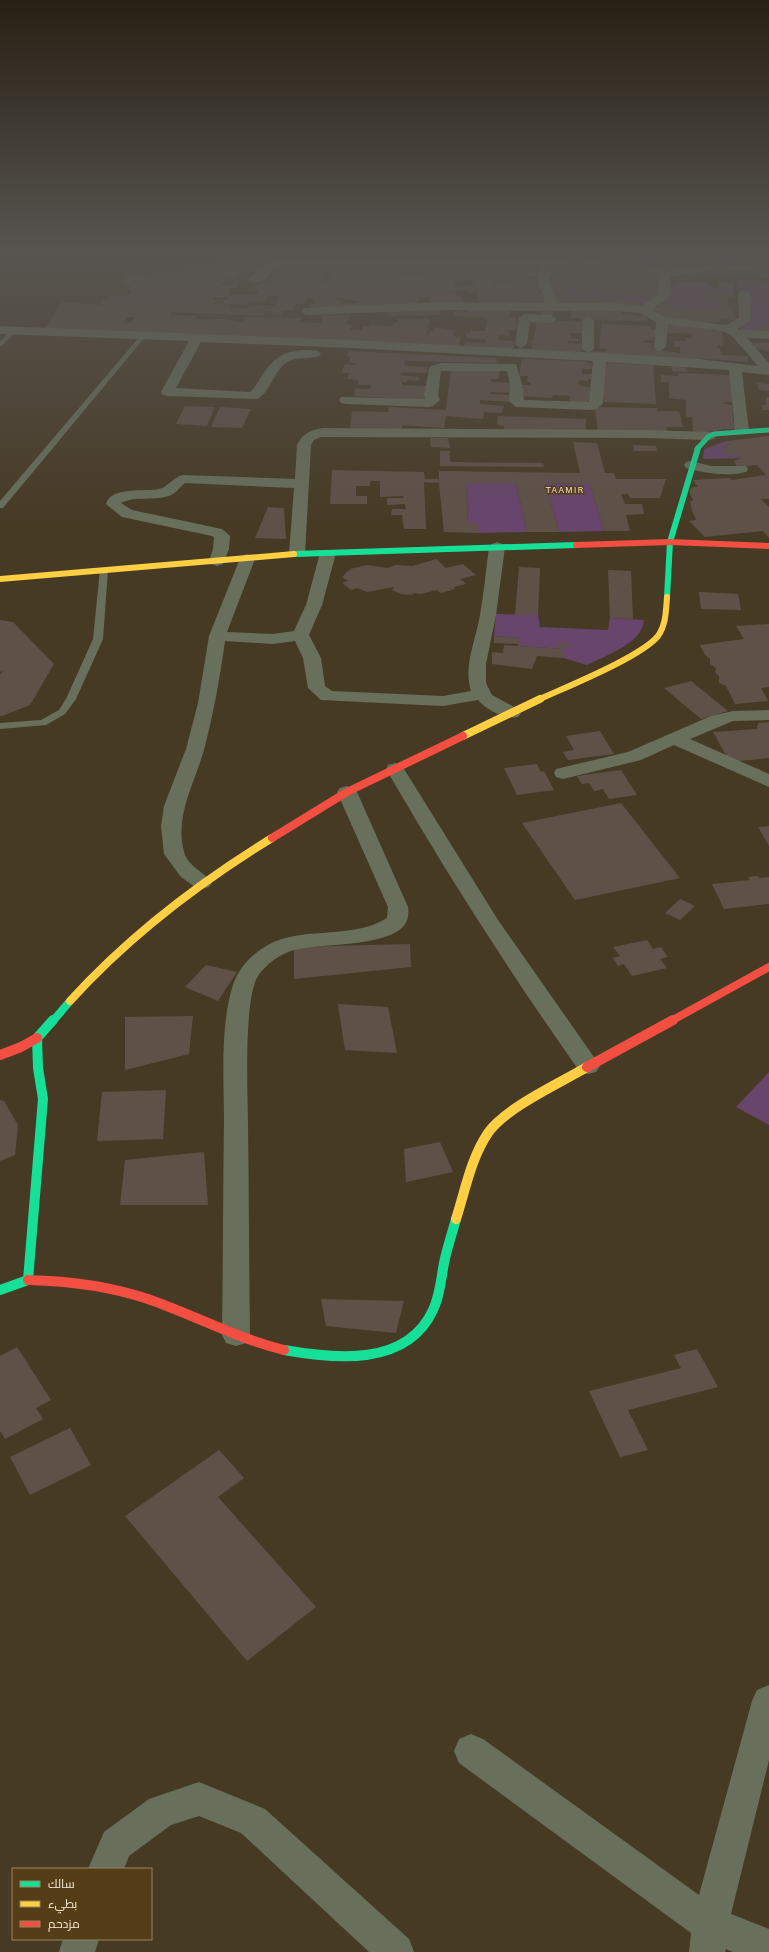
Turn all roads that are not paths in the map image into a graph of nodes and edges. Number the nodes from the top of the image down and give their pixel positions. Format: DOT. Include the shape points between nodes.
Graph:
graph roads {
  1 [pos="137,343"];
  2 [pos="194,343"];
  3 [pos="328,343"];
  4 [pos="587,343"];
  5 [pos="660,343"];
  6 [pos="743,343"];
  7 [pos="351,344"];
  8 [pos="660,347"];
  9 [pos="588,349"];
  10 [pos="507,352"];
  11 [pos="600,357"];
  12 [pos="735,366"];
  13 [pos="506,367"];
  14 [pos="346,400"];
  15 [pos="769,430"];
  16 [pos="742,431"];
  17 [pos="709,436"];
  18 [pos="691,465"];
  19 [pos="741,469"];
  20 [pos="302,484"];
  21 [pos="0,506"];
  22 [pos="670,542"];
  23 [pos="769,546"];
  24 [pos="497,547"];
  25 [pos="328,553"];
  26 [pos="297,554"];
  27 [pos="247,559"];
  28 [pos="217,561"];
  29 [pos="104,570"];
  30 [pos="0,579"];
  31 [pos="301,635"];
  32 [pos="217,636"];
  33 [pos="482,694"];
  34 [pos="512,713"];
  35 [pos="769,715"];
  36 [pos="0,726"];
  37 [pos="673,738"];
  38 [pos="395,768"];
  39 [pos="563,773"];
  40 [pos="769,781"];
  41 [pos="347,792"];
  42 [pos="202,883"];
  43 [pos="769,967"];
  44 [pos="37,1038"];
  45 [pos="0,1055"];
  46 [pos="588,1066"];
  47 [pos="28,1280"];
  48 [pos="0,1290"];
  49 [pos="236,1334"];
  50 [pos="769,1701"];
  51 [pos="471,1751"];
  52 [pos="106,1868"];
  53 [pos="708,1939"];
  54 [pos="81,1940"];
  55 [pos="769,1947"];
  56 [pos="77,1952"];
  57 [pos="396,1952"];
  1 -- 21 [label="lane"];
  2 -- 7 [label="street" via="168,392 252,396 259,391 277,362 287,356 298,353 345,356"];
  3 -- 7 [label="street"];
  4 -- 9 [label="street"];
  5 -- 8 [label="street"];
  6 -- 12 [label="street" via="769,371"];
  7 -- 10 [label="street"];
  10 -- 11 [label="street"];
  10 -- 13 [label="street"];
  11 -- 12 [label="street"];
  11 -- 13 [label="street" via="596,403 592,406 521,404 516,401 512,367"];
  12 -- 16 [label="street"];
  13 -- 14 [label="street" via="435,369 431,395 433,400 428,403"];
  15 -- 16 [label="street"];
  16 -- 17 [label="street"];
  17 -- 18 [label="street" via="696,450"];
  17 -- 20 [label="street" via="324,432 311,435 306,440"];
  18 -- 19 [label="street" via="711,470"];
  18 -- 22 [label="street"];
  20 -- 26 [label="street"];
  20 -- 28 [label="street" via="183,479 168,491 126,496 113,502 116,508 126,514 216,532 222,536 223,542"];
  22 -- 23 [label="street"];
  22 -- 24 [label="street"];
  22 -- 34 [label="street" via="666,612 663,630 658,637 645,648"];
  24 -- 25 [label="street"];
  24 -- 33 [label="street" via="478,668 478,684"];
  25 -- 26 [label="street"];
  25 -- 31 [label="street" via="314,605"];
  26 -- 27 [label="street"];
  27 -- 28 [label="street"];
  27 -- 32 [label="street"];
  28 -- 29 [label="street"];
  29 -- 30 [label="street"];
  29 -- 36 [label="lane" via="98,639 71,700 62,712 43,723"];
  31 -- 32 [label="street" via="274,639"];
  31 -- 33 [label="street" via="312,658 317,688 327,696 443,701 462,700"];
  32 -- 42 [label="street" via="207,703 174,806 171,826 174,854 188,873"];
  33 -- 34 [label="street"];
  34 -- 38 [label="street"];
  35 -- 37 [label="street" via="733,716"];
  37 -- 39 [label="street" via="634,756"];
  37 -- 40 [label="street"];
  38 -- 41 [label="street"];
  38 -- 46 [label="street" via="482,911"];
  41 -- 42 [label="street"];
  41 -- 49 [label="street" via="398,907 398,915 395,922 377,931 321,938 276,949 254,968 245,982 238,1018 236,1054"];
  42 -- 44 [label="street" via="130,940 84,984"];
  43 -- 46 [label="street"];
  44 -- 45 [label="street"];
  44 -- 47 [label="street" via="43,1099"];
  46 -- 49 [label="street" via="509,1113 483,1140 448,1248 440,1292 430,1318 420,1334 404,1345 376,1354 338,1356 285,1351"];
  47 -- 48 [label="street"];
  47 -- 49 [label="street" via="77,1281 111,1288"];
  50 -- 53 [label="street" via="744,1786"];
  51 -- 53 [label="street"];
  52 -- 57 [label="street" via="116,1844 161,1811 199,1799 253,1821"];
  53 -- 55 [label="street"];
  54 -- 56 [label="street"];
}
